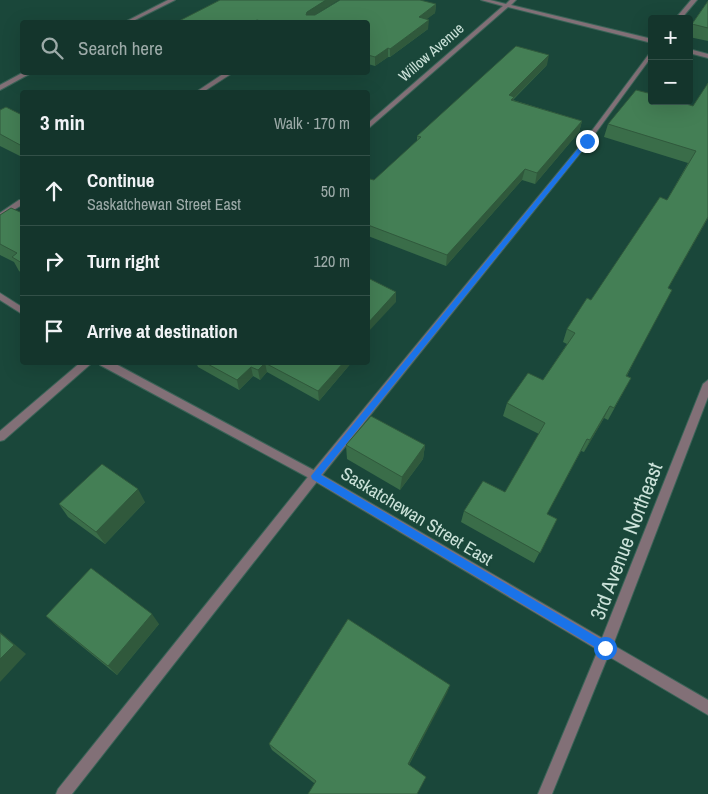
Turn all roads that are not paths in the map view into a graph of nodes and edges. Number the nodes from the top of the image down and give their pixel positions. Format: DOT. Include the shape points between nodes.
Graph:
graph roads {
  1 [pos="172,0"];
  2 [pos="484,0"];
  3 [pos="513,0"];
  4 [pos="694,0"];
  5 [pos="506,6"];
  6 [pos="681,15"];
  7 [pos="132,20"];
  8 [pos="648,40"];
  9 [pos="693,52"];
  10 [pos="708,56"];
  11 [pos="648,57"];
  12 [pos="24,75"];
  13 [pos="226,75"];
  14 [pos="0,88"];
  15 [pos="202,90"];
  16 [pos="370,124"];
  17 [pos="20,203"];
  18 [pos="0,216"];
  19 [pos="0,296"];
  20 [pos="20,310"];
  21 [pos="84,365"];
  22 [pos="109,365"];
  23 [pos="708,384"];
  24 [pos="0,437"];
  25 [pos="315,476"];
  26 [pos="605,648"];
  27 [pos="708,708"];
  28 [pos="63,794"];
  29 [pos="545,794"];
  1 -- 7 [label="street"];
  2 -- 5 [label="street"];
  3 -- 5 [label="street, Willow Avenue"];
  4 -- 6 [label="street"];
  5 -- 8 [label="street"];
  5 -- 16 [label="street, Willow Avenue"];
  9 -- 10 [label="street"];
  11 -- 25 [label="street" via="587,141"];
  12 -- 14 [label="street"];
  13 -- 15 [label="street"];
  17 -- 18 [label="street"];
  19 -- 20 [label="street"];
  21 -- 24 [label="street"];
  22 -- 25 [label="street, Saskatchewan Street East"];
  23 -- 26 [label="street, 3rd Avenue Northeast"];
  25 -- 26 [label="street, Saskatchewan Street East"];
  25 -- 28 [label="street"];
  26 -- 27 [label="street, Saskatchewan Street East"];
  26 -- 29 [label="street, 3rd Avenue Northeast"];
}
